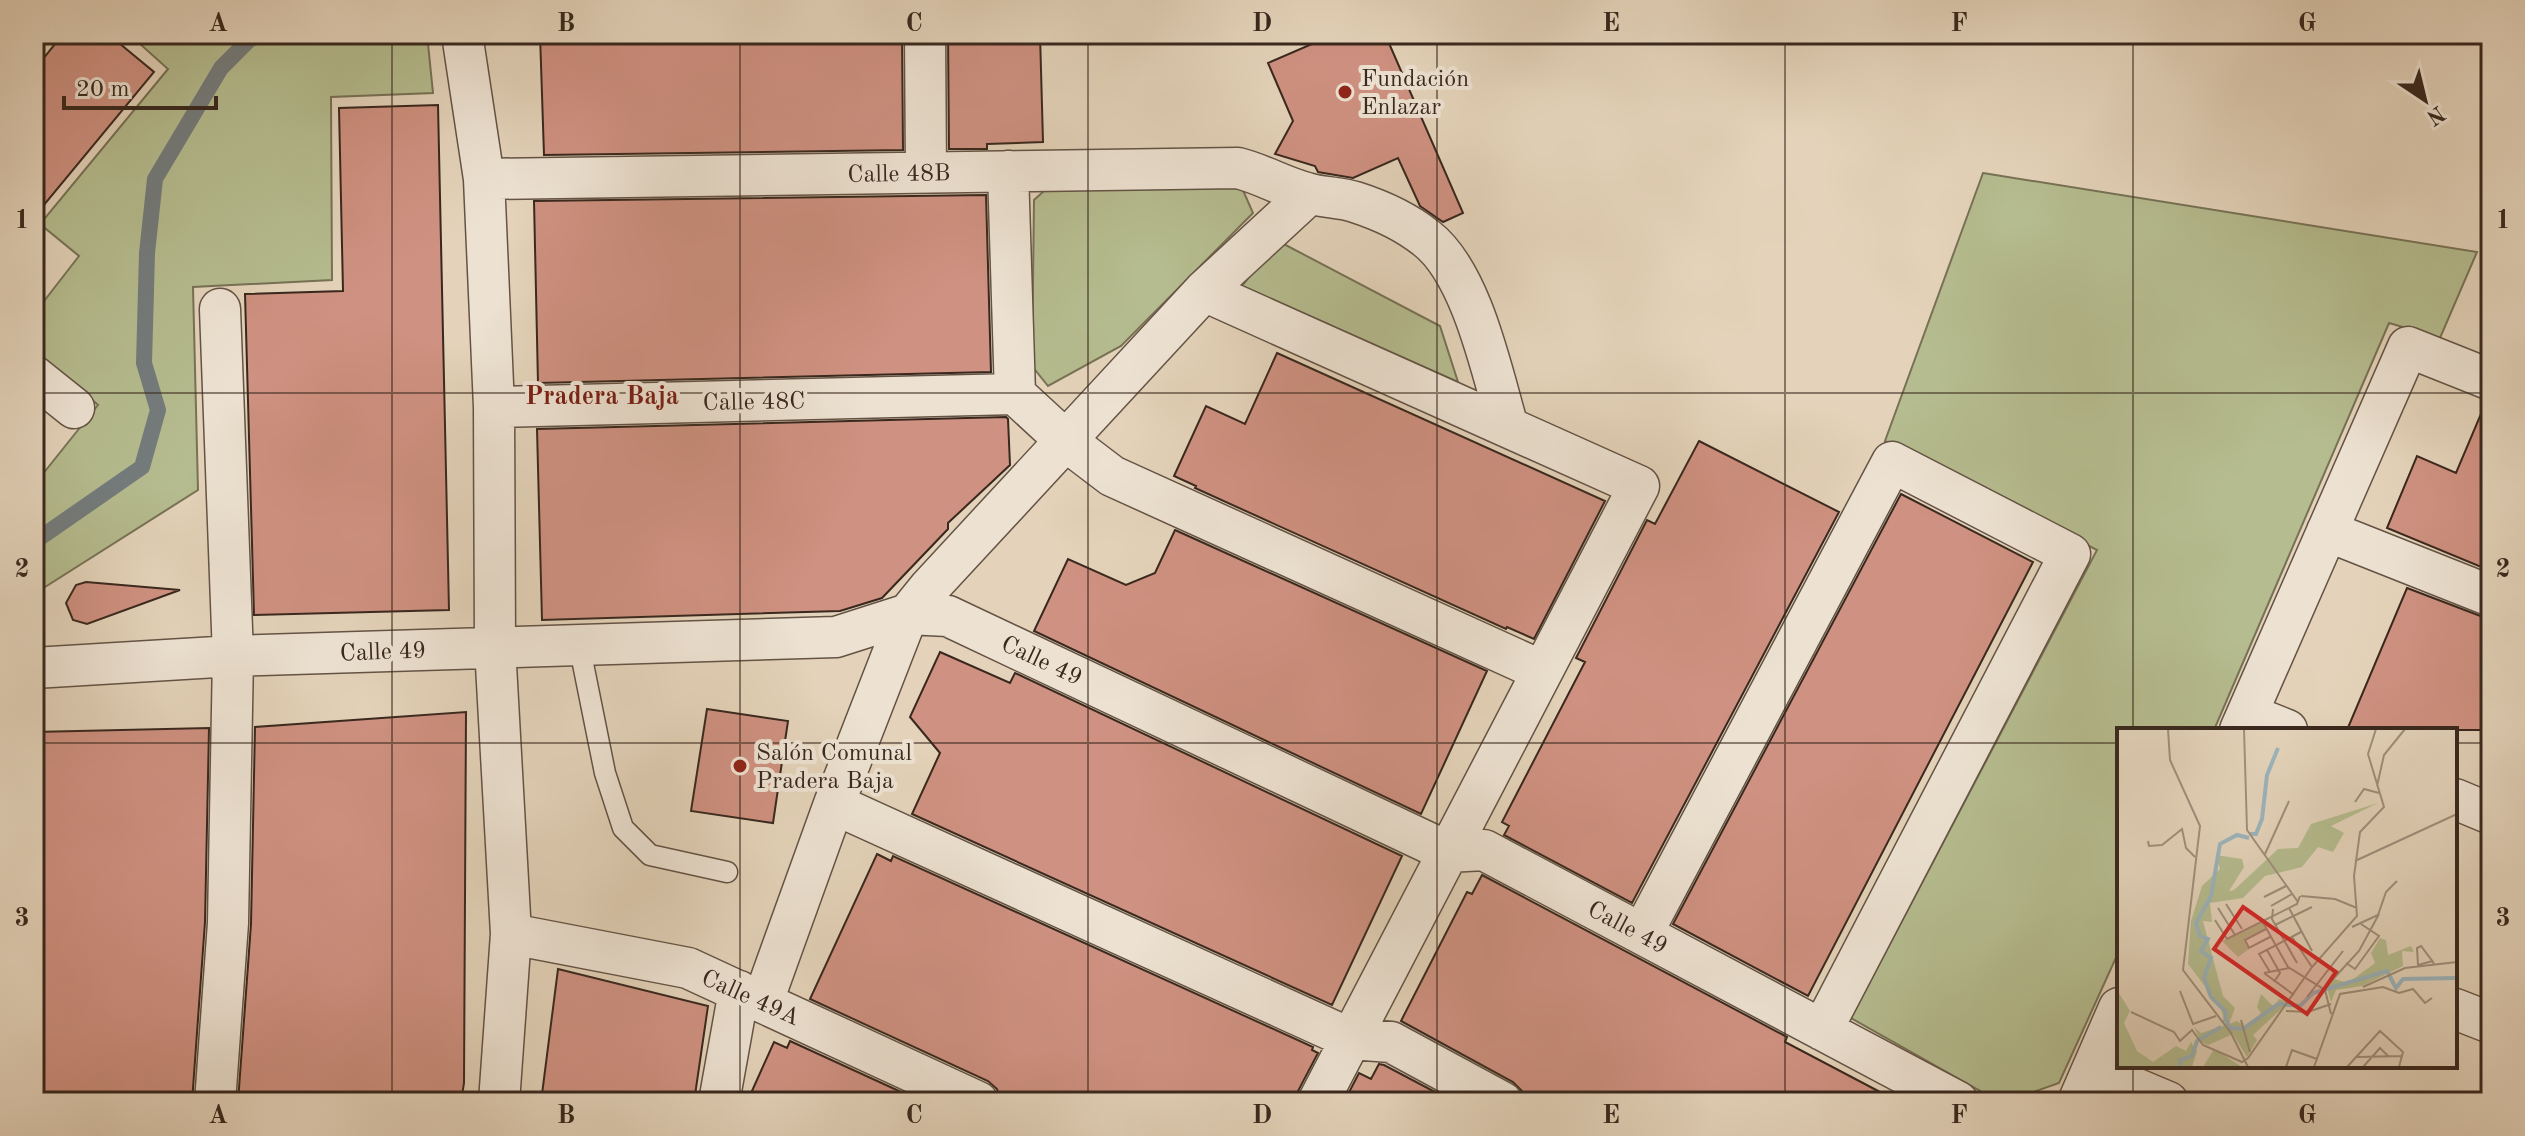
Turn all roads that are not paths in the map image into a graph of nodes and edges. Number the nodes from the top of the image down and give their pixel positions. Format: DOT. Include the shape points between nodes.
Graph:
graph roads {
  1 [pos="462,34"];
  2 [pos="925,34"];
  3 [pos="1008,171"];
  4 [pos="926,172"];
  5 [pos="484,179"];
  6 [pos="1309,194"];
  7 [pos="1204,291"];
  8 [pos="220,309"];
  9 [pos="34,376"];
  10 [pos="2491,380"];
  11 [pos="1015,394"];
  12 [pos="494,407"];
  13 [pos="74,408"];
  14 [pos="1508,427"];
  15 [pos="1066,441"];
  16 [pos="2327,531"];
  17 [pos="2491,596"];
  18 [pos="908,614"];
  19 [pos="579,644"];
  20 [pos="495,647"];
  21 [pos="233,656"];
  22 [pos="34,668"];
  23 [pos="1542,671"];
  24 [pos="2244,722"];
  25 [pos="2276,728"];
  26 [pos="2457,800"];
  27 [pos="834,804"];
  28 [pos="2491,814"];
  29 [pos="1448,852"];
  30 [pos="727,872"];
  31 [pos="511,934"];
  32 [pos="1642,934"];
  33 [pos="751,996"];
  34 [pos="2457,1010"];
  35 [pos="2117,1013"];
  36 [pos="2491,1023"];
  37 [pos="1822,1030"];
  38 [pos="1351,1039"];
  39 [pos="2085,1086"];
  40 [pos="215,1102"];
  41 [pos="499,1102"];
  42 [pos="719,1102"];
  43 [pos="978,1102"];
  44 [pos="1318,1102"];
  45 [pos="1502,1102"];
  46 [pos="1958,1102"];
  47 [pos="2168,1102"];
  1 -- 5 [label="street"];
  2 -- 4 [label="street"];
  3 -- 4 [label="street, Calle 48B"];
  3 -- 6 [label="street, Calle 48B" via="1238,168"];
  3 -- 11 [label="street"];
  4 -- 5 [label="street, Calle 48B"];
  5 -- 12 [label="street"];
  6 -- 7 [label="street"];
  6 -- 14 [label="street, Calle 48B" via="1353,201 1393,217 1428,239 1453,268 1474,315"];
  7 -- 14 [label="street"];
  7 -- 15 [label="street"];
  8 -- 21 [label="street"];
  9 -- 13 [label="street"];
  10 -- 16 [label="street" via="2408,347"];
  11 -- 12 [label="street, Calle 48C"];
  11 -- 15 [label="street"];
  12 -- 20 [label="street"];
  14 -- 23 [label="street" via="1639,486"];
  15 -- 18 [label="street"];
  15 -- 23 [label="street" via="1112,476"];
  16 -- 17 [label="street"];
  16 -- 24 [label="street"];
  18 -- 19 [label="street, Calle 49" via="836,637"];
  18 -- 27 [label="street"];
  18 -- 29 [label="street, Calle 49" via="948,616"];
  19 -- 20 [label="street, Calle 49"];
  19 -- 30 [label="lane" via="605,773 623,828 650,855"];
  20 -- 21 [label="street, Calle 49"];
  20 -- 31 [label="street"];
  21 -- 22 [label="street, Calle 49"];
  21 -- 40 [label="street" via="228,923"];
  23 -- 29 [label="street"];
  24 -- 25 [label="street"];
  26 -- 28 [label="street"];
  27 -- 33 [label="street"];
  27 -- 38 [label="street"];
  29 -- 32 [label="street, Calle 49" via="1484,850"];
  29 -- 38 [label="street"];
  31 -- 33 [label="street, Calle 49A" via="688,968"];
  31 -- 41 [label="street"];
  32 -- 37 [label="street, Calle 49"];
  32 -- 37 [label="street" via="1892,462 2070,554"];
  33 -- 42 [label="street"];
  33 -- 43 [label="street, Calle 49A"];
  34 -- 36 [label="street"];
  35 -- 39 [label="street"];
  37 -- 46 [label="street, Calle 49"];
  38 -- 44 [label="street"];
  38 -- 45 [label="street" via="1391,1042"];
  39 -- 47 [label="street"];
}
